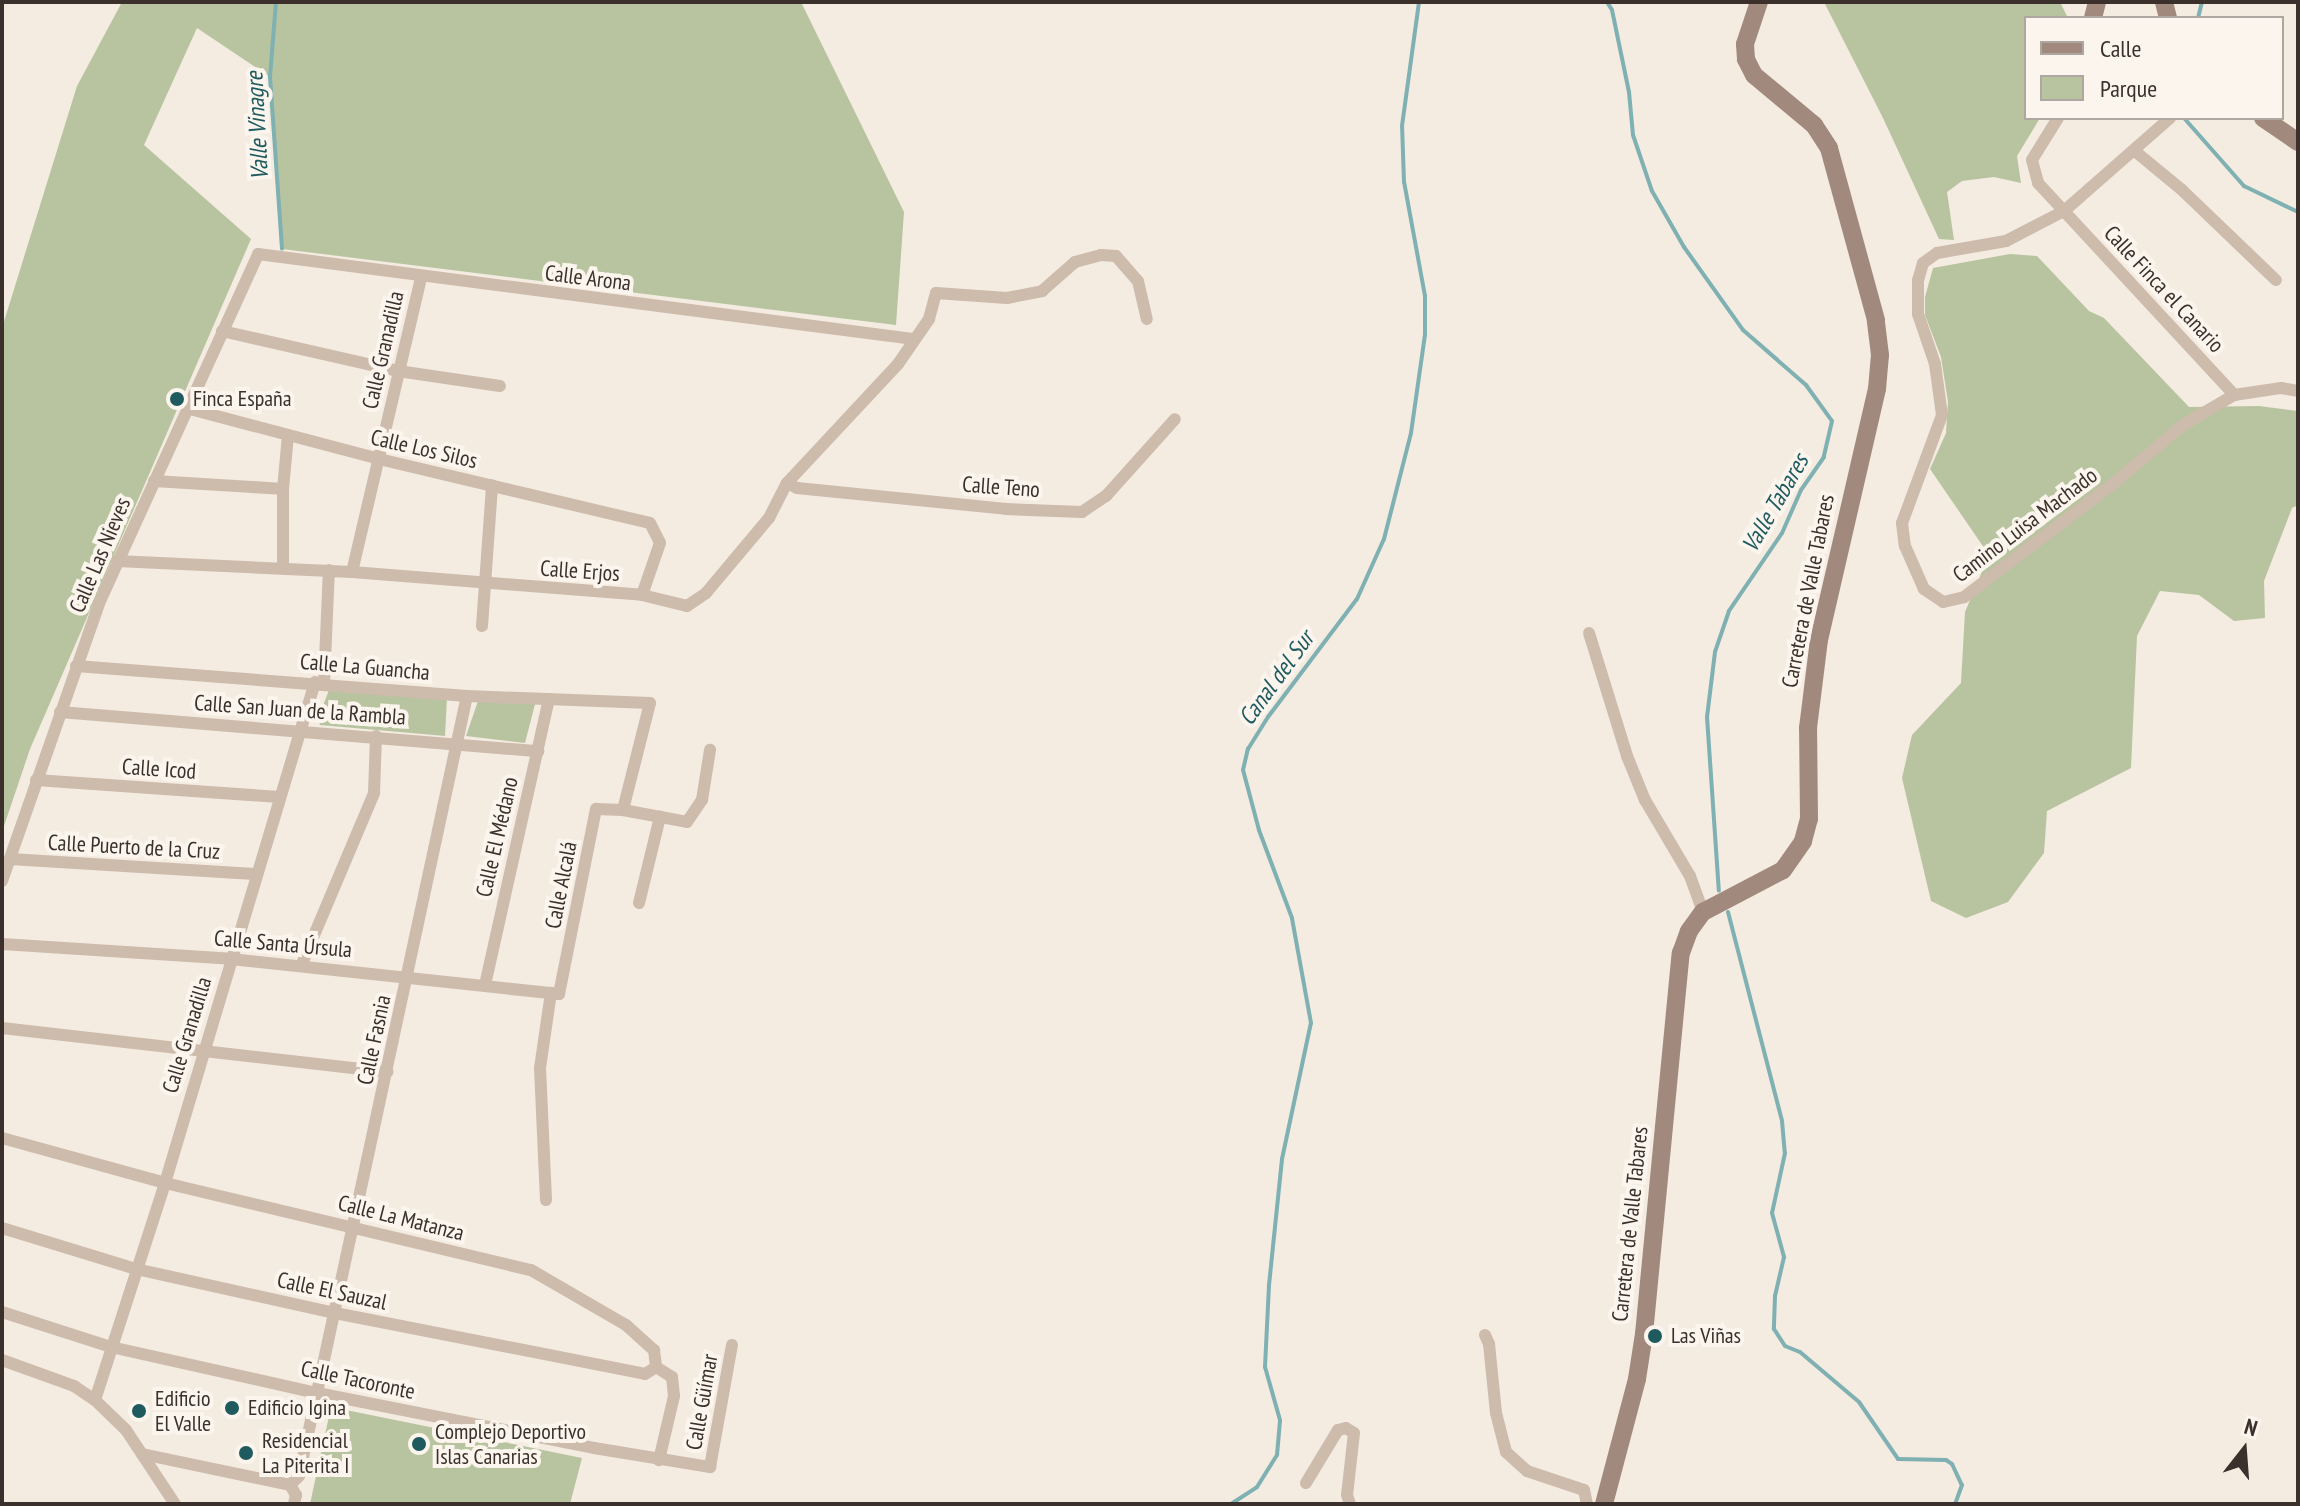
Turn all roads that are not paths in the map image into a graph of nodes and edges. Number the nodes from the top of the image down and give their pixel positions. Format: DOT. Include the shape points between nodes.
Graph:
graph roads {
  1 [pos="1759,2"];
  2 [pos="2057,120"];
  3 [pos="2168,120"];
  4 [pos="2266,120"];
  5 [pos="2298,142"];
  6 [pos="2136,152"];
  7 [pos="2064,211"];
  8 [pos="258,254"];
  9 [pos="421,277"];
  10 [pos="2276,280"];
  11 [pos="1147,319"];
  12 [pos="222,331"];
  13 [pos="913,339"];
  14 [pos="398,371"];
  15 [pos="500,386"];
  16 [pos="2298,391"];
  17 [pos="2234,395"];
  18 [pos="190,409"];
  19 [pos="1175,419"];
  20 [pos="288,435"];
  21 [pos="379,459"];
  22 [pos="154,481"];
  23 [pos="787,483"];
  24 [pos="492,485"];
  25 [pos="283,489"];
  26 [pos="117,561"];
  27 [pos="283,567"];
  28 [pos="329,570"];
  29 [pos="352,572"];
  30 [pos="486,584"];
  31 [pos="642,595"];
  32 [pos="482,626"];
  33 [pos="1589,633"];
  34 [pos="76,666"];
  35 [pos="319,682"];
  36 [pos="467,696"];
  37 [pos="549,699"];
  38 [pos="60,712"];
  39 [pos="298,731"];
  40 [pos="376,736"];
  41 [pos="459,743"];
  42 [pos="710,750"];
  43 [pos="538,751"];
  44 [pos="36,780"];
  45 [pos="279,797"];
  46 [pos="623,810"];
  47 [pos="660,817"];
  48 [pos="10,859"];
  49 [pos="255,874"];
  50 [pos="2,881"];
  51 [pos="639,903"];
  52 [pos="1703,912"];
  53 [pos="2,944"];
  54 [pos="231,959"];
  55 [pos="301,966"];
  56 [pos="409,976"];
  57 [pos="485,985"];
  58 [pos="555,994"];
  59 [pos="2,1028"];
  60 [pos="203,1050"];
  61 [pos="388,1072"];
  62 [pos="2,1138"];
  63 [pos="165,1183"];
  64 [pos="546,1200"];
  65 [pos="354,1227"];
  66 [pos="2,1228"];
  67 [pos="136,1269"];
  68 [pos="2,1312"];
  69 [pos="335,1313"];
  70 [pos="1485,1335"];
  71 [pos="732,1345"];
  72 [pos="111,1347"];
  73 [pos="2,1360"];
  74 [pos="656,1367"];
  75 [pos="317,1393"];
  76 [pos="95,1400"];
  77 [pos="142,1454"];
  78 [pos="659,1460"];
  79 [pos="710,1467"];
  80 [pos="1306,1483"];
  81 [pos="290,1485"];
  82 [pos="175,1504"];
  83 [pos="294,1504"];
  84 [pos="1350,1504"];
  85 [pos="1587,1504"];
  86 [pos="1604,1504"];
  1 -- 52 [label="main road, Carretera de Valle Tabares" via="1747,33 1746,59 1754,75 1814,125 1829,148 1876,320 1880,355 1877,389 1813,676 1809,819 1803,841 1783,870"];
  2 -- 7 [label="street, Calle Finca el Canario" via="2031,168"];
  3 -- 6 [label="street, Camino Luisa Machado"];
  4 -- 5 [label="main road"];
  6 -- 7 [label="street, Camino Luisa Machado"];
  6 -- 10 [label="street"];
  7 -- 17 [label="street, Calle Finca el Canario"];
  7 -- 17 [label="street, Camino Luisa Machado" via="2006,241 1937,253 1919,271 1918,314 1935,364 1942,415 1902,523 1905,546 1924,589 1943,602 1964,597 2183,425"];
  8 -- 9 [label="street, Calle Arona"];
  8 -- 12 [label="street, Calle Las Nieves"];
  9 -- 13 [label="street, Calle Arona"];
  9 -- 14 [label="street, Calle Granadilla"];
  11 -- 13 [label="street, Calle Erjos" via="1130,269 1116,256 1101,255 1075,262 1042,291 1007,298 936,293 929,319"];
  12 -- 14 [label="street"];
  12 -- 18 [label="street, Calle Las Nieves"];
  13 -- 23 [label="street, Calle Erjos" via="898,364"];
  14 -- 15 [label="street"];
  14 -- 21 [label="street, Calle Granadilla"];
  16 -- 17 [label="street" via="2281,388"];
  18 -- 20 [label="street, Calle Los Silos"];
  18 -- 22 [label="street, Calle Las Nieves"];
  19 -- 23 [label="street, Calle Teno" via="1106,496 1082,512 1006,509"];
  20 -- 21 [label="street, Calle Los Silos"];
  20 -- 25 [label="street"];
  21 -- 24 [label="street, Calle Los Silos"];
  21 -- 29 [label="street, Calle Granadilla"];
  22 -- 25 [label="street"];
  22 -- 26 [label="street, Calle Las Nieves"];
  23 -- 31 [label="street, Calle Erjos" via="769,518 706,593 687,606"];
  24 -- 30 [label="street"];
  24 -- 31 [label="street, Calle Los Silos" via="650,523 660,543"];
  25 -- 27 [label="street"];
  26 -- 27 [label="street, Calle Erjos"];
  26 -- 34 [label="street, Calle Las Nieves"];
  27 -- 28 [label="street, Calle Erjos"];
  28 -- 29 [label="street, Calle Erjos"];
  28 -- 35 [label="street, Calle Granadilla"];
  29 -- 30 [label="street, Calle Erjos"];
  30 -- 31 [label="street, Calle Erjos"];
  30 -- 32 [label="street"];
  33 -- 52 [label="street" via="1627,756 1645,800 1690,876"];
  34 -- 35 [label="street, Calle La Guancha"];
  34 -- 38 [label="street, Calle Las Nieves"];
  35 -- 36 [label="street, Calle La Guancha"];
  35 -- 39 [label="street, Calle Granadilla"];
  36 -- 37 [label="street, Calle La Guancha"];
  36 -- 41 [label="street, Calle Fasnia"];
  37 -- 43 [label="street, Calle El Médano"];
  37 -- 46 [label="street, Calle La Guancha" via="650,703"];
  38 -- 39 [label="street, Calle San Juan de la Rambla"];
  38 -- 44 [label="street, Calle Las Nieves"];
  39 -- 40 [label="street, Calle San Juan de la Rambla"];
  39 -- 45 [label="street, Calle Granadilla"];
  40 -- 41 [label="street, Calle San Juan de la Rambla"];
  40 -- 55 [label="street" via="374,793"];
  41 -- 43 [label="street, Calle San Juan de la Rambla"];
  41 -- 56 [label="street, Calle Fasnia"];
  42 -- 47 [label="street" via="702,800 687,822"];
  43 -- 57 [label="street, Calle El Médano"];
  44 -- 45 [label="street, Calle Icod"];
  44 -- 48 [label="street, Calle Las Nieves"];
  45 -- 49 [label="street, Calle Granadilla"];
  46 -- 47 [label="street"];
  46 -- 58 [label="street, Calle Alcalá" via="596,809"];
  47 -- 51 [label="street"];
  48 -- 49 [label="street, Calle Puerto de la Cruz"];
  48 -- 50 [label="street, Calle Las Nieves"];
  49 -- 54 [label="street, Calle Granadilla"];
  52 -- 86 [label="main road, Carretera de Valle Tabares" via="1681,953 1644,1334"];
  53 -- 54 [label="street, Calle Santa Úrsula"];
  54 -- 55 [label="street, Calle Santa Úrsula"];
  54 -- 60 [label="street, Calle Granadilla"];
  55 -- 56 [label="street, Calle Santa Úrsula"];
  56 -- 57 [label="street, Calle Santa Úrsula"];
  56 -- 61 [label="street, Calle Fasnia"];
  57 -- 58 [label="street, Calle Santa Úrsula"];
  58 -- 64 [label="street, Calle Alcalá" via="540,1068"];
  59 -- 60 [label="street"];
  60 -- 61 [label="street"];
  60 -- 63 [label="street, Calle Granadilla"];
  61 -- 65 [label="street, Calle Fasnia"];
  62 -- 63 [label="street, Calle La Matanza"];
  63 -- 65 [label="street, Calle La Matanza"];
  63 -- 67 [label="street, Calle Granadilla"];
  65 -- 69 [label="street, Calle Fasnia"];
  65 -- 74 [label="street, Calle La Matanza" via="531,1270 626,1325 654,1350"];
  66 -- 67 [label="street, Calle El Sauzal"];
  67 -- 69 [label="street, Calle El Sauzal"];
  67 -- 72 [label="street, Calle Granadilla"];
  68 -- 72 [label="street, Calle Tacoronte"];
  69 -- 74 [label="street, Calle El Sauzal" via="645,1374"];
  69 -- 75 [label="street, Calle Fasnia"];
  70 -- 85 [label="street" via="1506,1452 1527,1471 1584,1490"];
  71 -- 79 [label="street, Calle Güímar"];
  72 -- 75 [label="street, Calle Tacoronte"];
  72 -- 76 [label="street, Calle Granadilla"];
  73 -- 76 [label="street" via="74,1386"];
  74 -- 78 [label="street, Calle La Matanza" via="672,1377 674,1396"];
  75 -- 78 [label="street, Calle Tacoronte"];
  75 -- 81 [label="street, Calle Fasnia" via="299,1476"];
  76 -- 77 [label="street"];
  77 -- 81 [label="street"];
  77 -- 82 [label="street"];
  78 -- 79 [label="street, Calle Tacoronte"];
  80 -- 84 [label="street" via="1338,1430 1346,1428 1354,1433"];
  81 -- 83 [label="street"];
}
